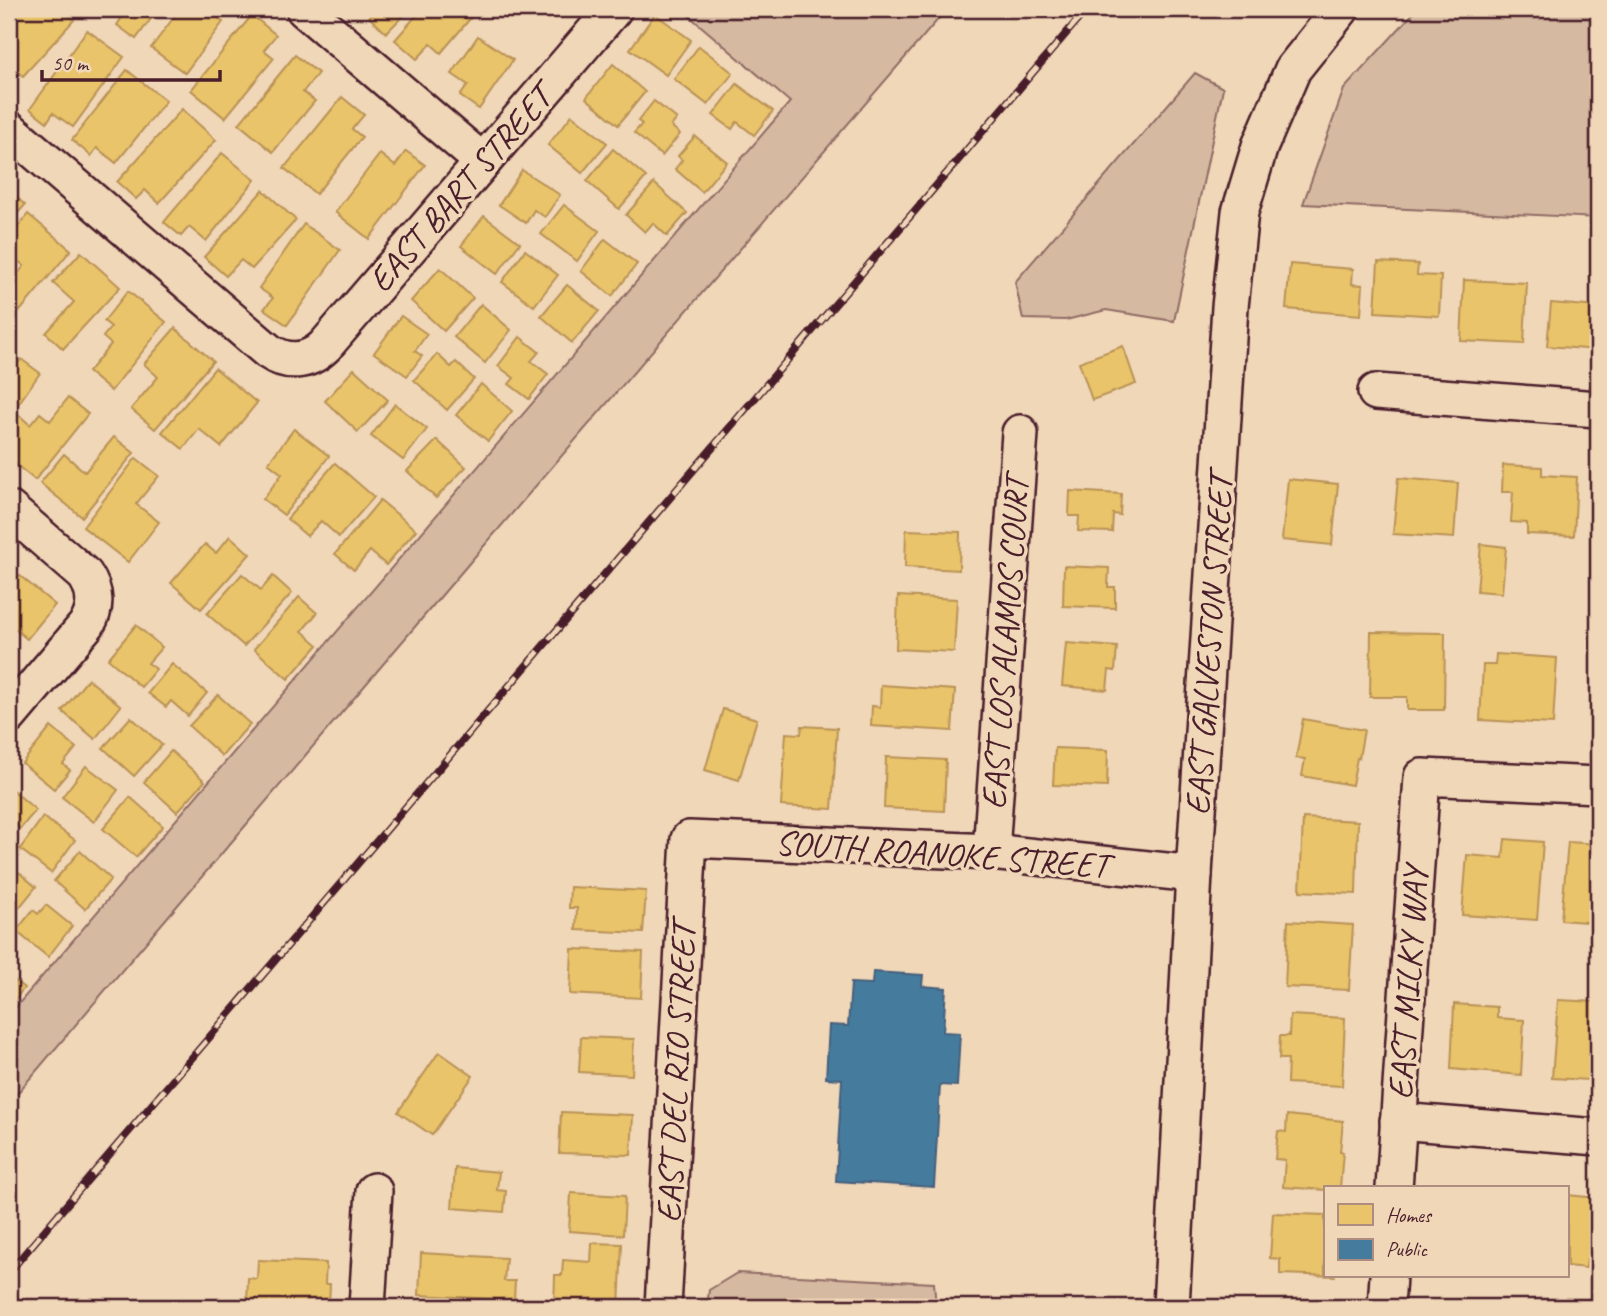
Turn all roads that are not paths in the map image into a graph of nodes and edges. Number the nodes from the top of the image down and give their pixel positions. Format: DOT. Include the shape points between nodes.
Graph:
graph roads {
  1 [pos="304,9"];
  2 [pos="614,9"];
  3 [pos="1341,9"];
  4 [pos="9,128"];
  5 [pos="483,162"];
  6 [pos="1376,392"];
  7 [pos="1598,409"];
  8 [pos="1020,433"];
  9 [pos="9,509"];
  10 [pos="9,716"];
  11 [pos="1598,785"];
  12 [pos="689,839"];
  13 [pos="991,852"];
  14 [pos="1194,874"];
  15 [pos="1398,1121"];
  16 [pos="1598,1137"];
  17 [pos="1394,1186"];
  18 [pos="374,1191"];
  19 [pos="1388,1278"];
  20 [pos="367,1307"];
  21 [pos="663,1307"];
  22 [pos="1171,1307"];
  23 [pos="1386,1307"];
  1 -- 5 [label="street"];
  2 -- 5 [label="street, EAST BART STREET"];
  3 -- 14 [label="street, EAST GALVESTON STREET" via="1293,69 1260,146 1240,212"];
  4 -- 5 [label="street, EAST BART STREET" via="268,351 289,360 315,355 325,346"];
  6 -- 7 [label="street"];
  8 -- 13 [label="street, EAST LOS ALAMOS COURT"];
  9 -- 10 [label="street" via="80,571 94,593 89,622"];
  11 -- 15 [label="street, EAST MILKY WAY" via="1422,777"];
  12 -- 13 [label="street, SOUTH ROANOKE STREET"];
  12 -- 21 [label="street, EAST DEL RIO STREET"];
  13 -- 14 [label="street, SOUTH ROANOKE STREET"];
  14 -- 22 [label="street, EAST GALVESTON STREET"];
  15 -- 16 [label="street"];
  15 -- 17 [label="street, EAST MILKY WAY"];
  18 -- 20 [label="street"];
  19 -- 23 [label="street"];
}
